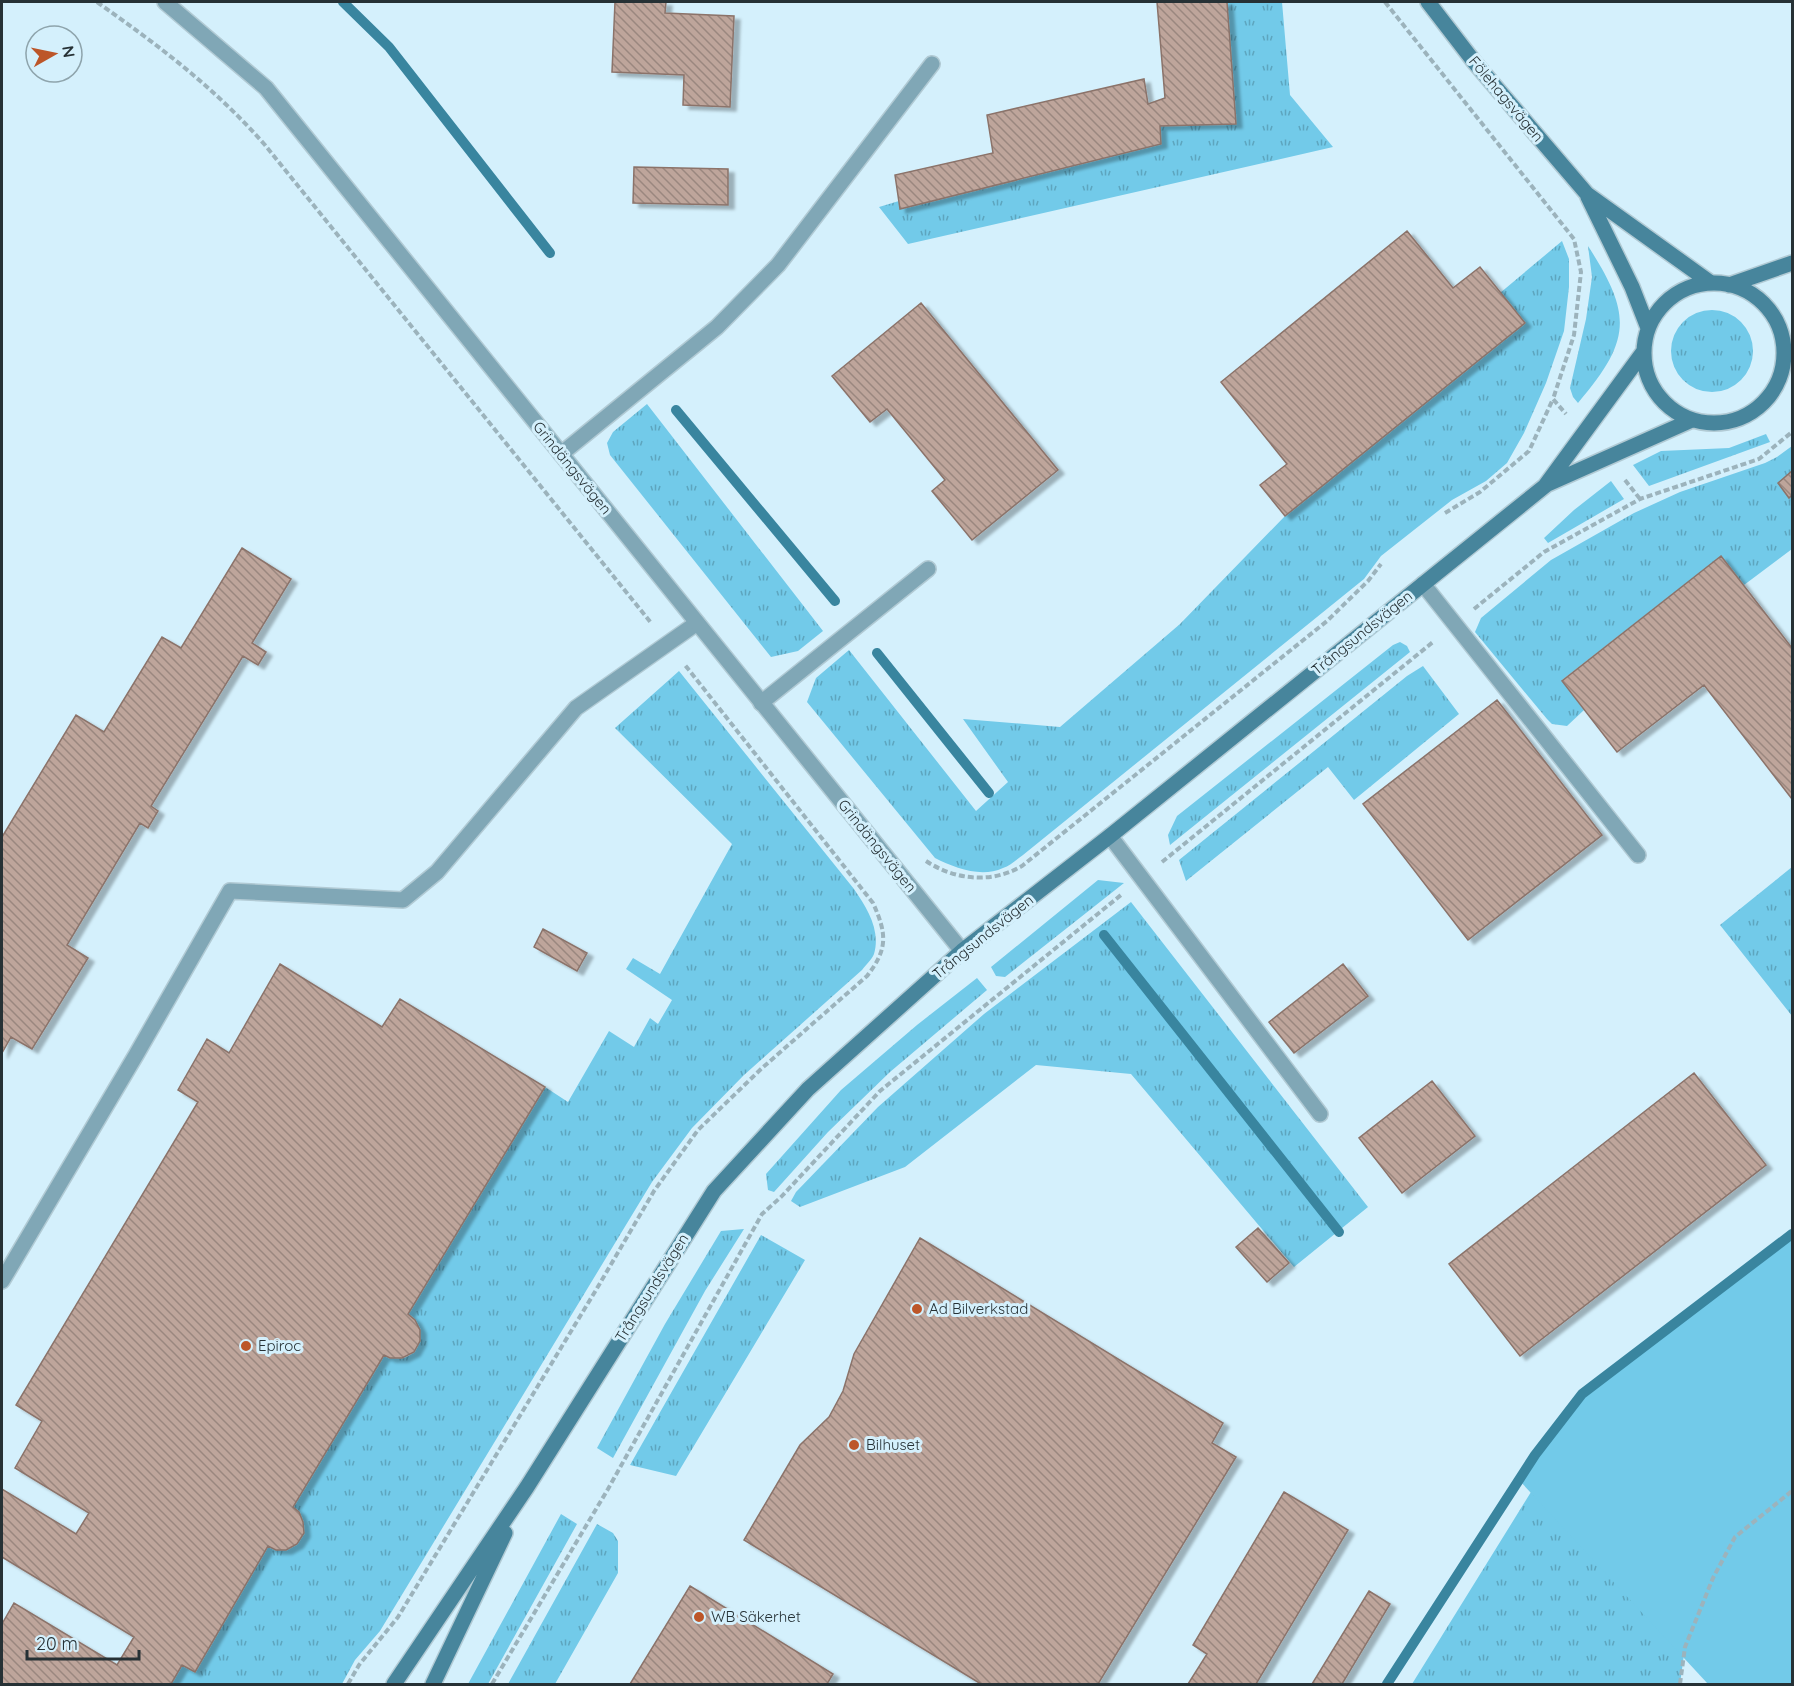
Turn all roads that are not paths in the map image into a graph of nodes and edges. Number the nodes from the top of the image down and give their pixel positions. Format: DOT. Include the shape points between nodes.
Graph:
graph roads {
  1 [pos="165,2"];
  2 [pos="1428,2"];
  3 [pos="932,64"];
  4 [pos="1587,194"];
  5 [pos="1792,263"];
  6 [pos="1711,283"];
  7 [pos="1729,285"];
  8 [pos="1648,328"];
  9 [pos="1788,338"];
  10 [pos="1644,351"];
  11 [pos="1692,420"];
  12 [pos="561,454"];
  13 [pos="1545,486"];
  14 [pos="928,569"];
  15 [pos="1423,584"];
  16 [pos="697,623"];
  17 [pos="761,703"];
  18 [pos="1110,836"];
  19 [pos="1638,855"];
  20 [pos="962,951"];
  21 [pos="1320,1114"];
  22 [pos="2,1281"];
  23 [pos="526,1487"];
  24 [pos="394,1684"];
  25 [pos="433,1684"];
  1 -- 12 [label="street, Grindängsvägen" via="266,88"];
  2 -- 4 [label="main road, Fölehagsvägen"];
  3 -- 12 [label="street" via="778,265 717,327"];
  4 -- 6 [label="main road, Fölehagsvägen"];
  4 -- 8 [label="main road, Fölehagsvägen"];
  5 -- 7 [label="main road"];
  6 -- 7 [label="main road"];
  6 -- 8 [label="main road" via="1692,286 1675,295 1660,307"];
  7 -- 9 [label="main road" via="1749,292 1766,306"];
  8 -- 10 [label="main road"];
  9 -- 11 [label="main road" via="1783,368 1774,389 1759,407 1738,419 1715,424"];
  10 -- 11 [label="main road" via="1655,392 1671,409"];
  10 -- 13 [label="main road, Trångsundsvägen"];
  11 -- 13 [label="main road, Trångsundsvägen"];
  12 -- 16 [label="street, Grindängsvägen"];
  13 -- 15 [label="main road, Trångsundsvägen"];
  14 -- 17 [label="street"];
  15 -- 18 [label="main road, Trångsundsvägen"];
  15 -- 19 [label="street"];
  16 -- 17 [label="street, Grindängsvägen"];
  16 -- 22 [label="street" via="576,708 437,872 403,900 230,891"];
  17 -- 20 [label="street, Grindängsvägen"];
  18 -- 20 [label="main road, Trångsundsvägen"];
  18 -- 21 [label="street"];
  20 -- 23 [label="main road, Trångsundsvägen" via="808,1089 714,1191"];
  23 -- 24 [label="main road, Trångsundsvägen"];
  23 -- 25 [label="main road, Trångsundsvägen"];
}
